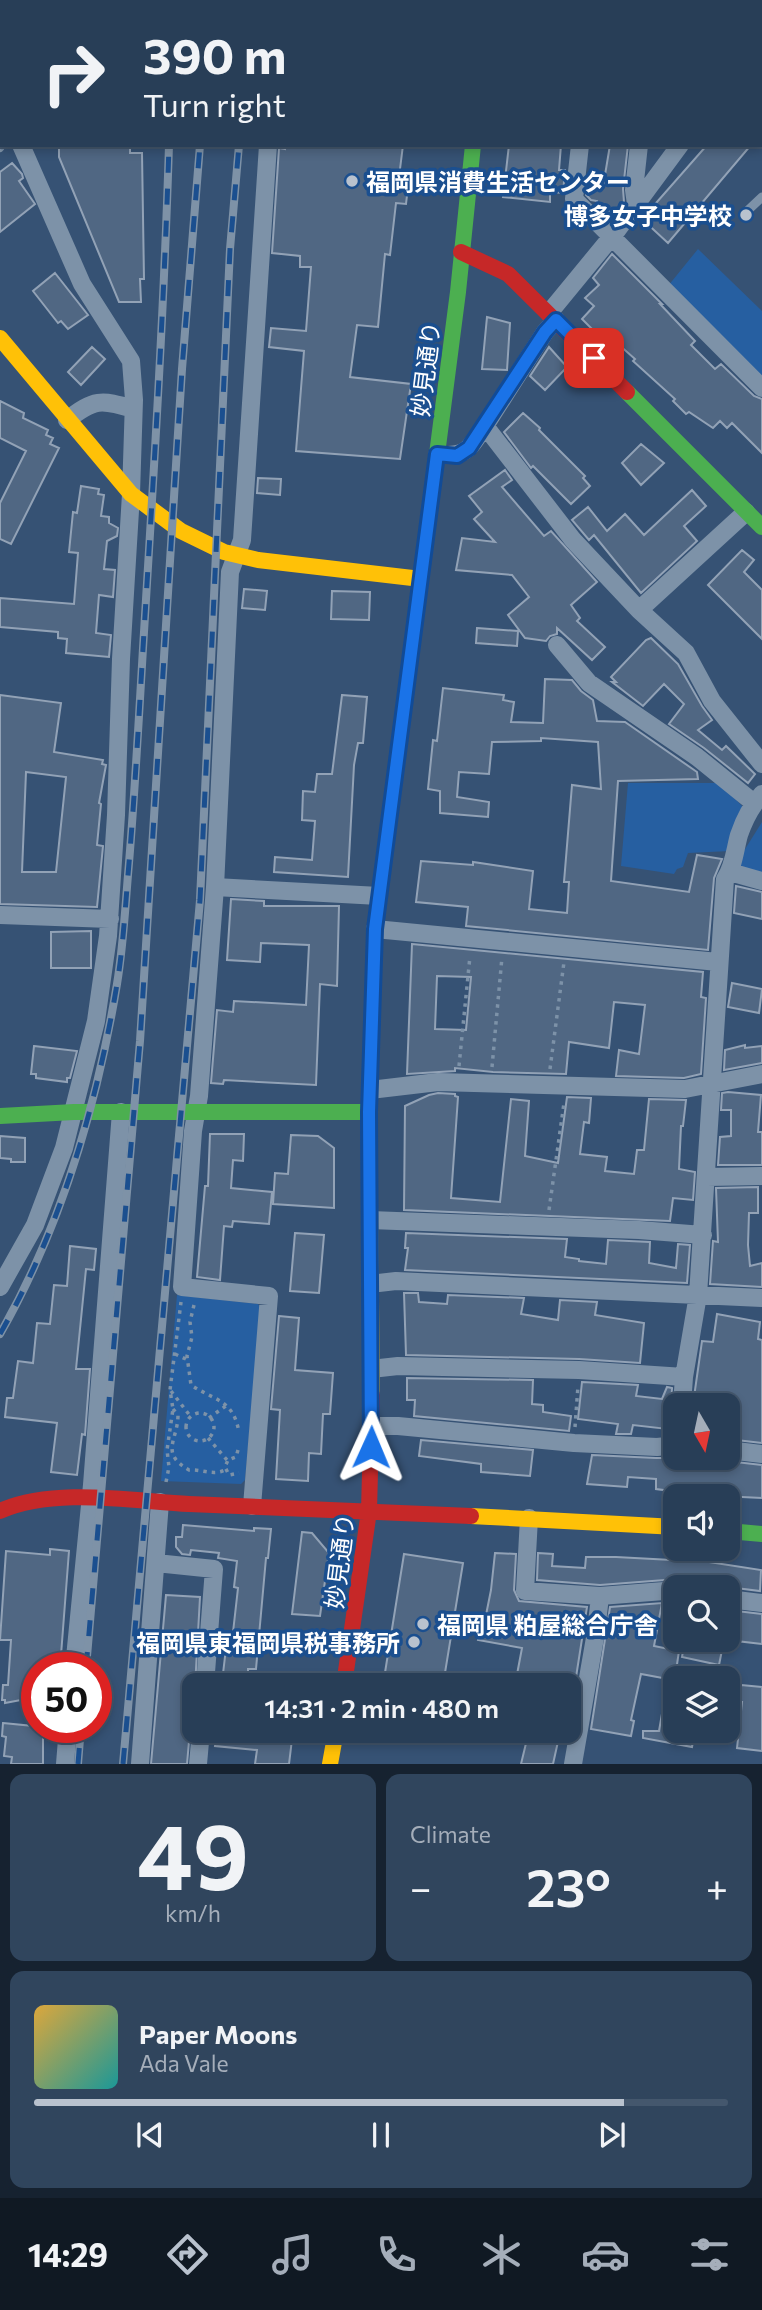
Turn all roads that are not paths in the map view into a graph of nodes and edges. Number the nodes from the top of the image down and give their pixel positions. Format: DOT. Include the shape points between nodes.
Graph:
graph roads {
  1 [pos="22,147"];
  2 [pos="268,147"];
  3 [pos="473,147"];
  4 [pos="580,147"];
  5 [pos="639,147"];
  6 [pos="679,147"];
  7 [pos="762,197"];
  8 [pos="636,204"];
  9 [pos="745,214"];
  10 [pos="610,237"];
  11 [pos="461,252"];
  12 [pos="552,316"];
  13 [pos="0,338"];
  14 [pos="762,388"];
  15 [pos="133,409"];
  16 [pos="66,419"];
  17 [pos="485,426"];
  18 [pos="437,454"];
  19 [pos="131,494"];
  20 [pos="746,512"];
  21 [pos="762,527"];
  22 [pos="236,556"];
  23 [pos="421,579"];
  24 [pos="639,610"];
  25 [pos="557,645"];
  26 [pos="762,764"];
  27 [pos="758,798"];
  28 [pos="730,872"];
  29 [pos="762,881"];
  30 [pos="215,887"];
  31 [pos="379,895"];
  32 [pos="0,915"];
  33 [pos="110,919"];
  34 [pos="375,929"];
  35 [pos="718,962"];
  36 [pos="762,1074"];
  37 [pos="710,1084"];
  38 [pos="370,1090"];
  39 [pos="74,1112"];
  40 [pos="121,1112"];
  41 [pos="369,1112"];
  42 [pos="196,1113"];
  43 [pos="0,1116"];
  44 [pos="762,1176"];
  45 [pos="707,1177"];
  46 [pos="370,1220"];
  47 [pos="703,1235"];
  48 [pos="370,1284"];
  49 [pos="0,1287"];
  50 [pos="698,1295"];
  51 [pos="762,1298"];
  52 [pos="371,1369"];
  53 [pos="684,1377"];
  54 [pos="683,1393"];
  55 [pos="372,1426"];
  56 [pos="663,1446"];
  57 [pos="740,1451"];
  58 [pos="762,1454"];
  59 [pos="162,1495"];
  60 [pos="90,1497"];
  61 [pos="252,1507"];
  62 [pos="0,1511"];
  63 [pos="369,1511"];
  64 [pos="529,1518"];
  65 [pos="663,1526"];
  66 [pos="740,1532"];
  67 [pos="762,1534"];
  68 [pos="156,1563"];
  69 [pos="663,1591"];
  70 [pos="600,1596"];
  71 [pos="740,1600"];
  72 [pos="762,1603"];
  73 [pos="75,1652"];
  74 [pos="206,1673"];
  75 [pos="346,1673"];
  76 [pos="67,1743"];
  77 [pos="200,1743"];
  78 [pos="334,1743"];
  79 [pos="65,1764"];
  80 [pos="140,1764"];
  81 [pos="198,1764"];
  82 [pos="330,1764"];
  83 [pos="573,1764"];
  1 -- 15 [label="street" via="82,284 131,361"];
  2 -- 22 [label="street" via="242,540"];
  3 -- 11 [label="main road, 妙見通り"];
  4 -- 10 [label="street" via="574,199"];
  5 -- 8 [label="street"];
  6 -- 8 [label="street"];
  7 -- 9 [label="lane"];
  8 -- 10 [label="street"];
  10 -- 12 [label="street"];
  10 -- 14 [label="street"];
  11 -- 12 [label="main road" via="508,274"];
  11 -- 18 [label="main road, 妙見通り"];
  12 -- 17 [label="street"];
  12 -- 20 [label="main road"];
  13 -- 16 [label="main road"];
  15 -- 16 [label="street" via="95,401"];
  15 -- 19 [label="street"];
  16 -- 19 [label="main road"];
  17 -- 18 [label="street" via="457,456"];
  17 -- 24 [label="street" via="573,540"];
  18 -- 23 [label="main road, 妙見通り"];
  19 -- 22 [label="main road" via="181,531"];
  19 -- 33 [label="street"];
  20 -- 21 [label="main road"];
  20 -- 24 [label="street"];
  22 -- 23 [label="main road"];
  22 -- 30 [label="street" via="230,572"];
  23 -- 31 [label="main road, 妙見通り"];
  24 -- 26 [label="street" via="686,653 712,701"];
  25 -- 27 [label="street" via="589,683"];
  27 -- 28 [label="street" via="740,832"];
  28 -- 29 [label="street"];
  28 -- 35 [label="street" via="725,879"];
  30 -- 31 [label="street"];
  30 -- 42 [label="street"];
  31 -- 34 [label="main road, 妙見通り"];
  32 -- 33 [label="street"];
  33 -- 39 [label="street" via="96,1021"];
  34 -- 35 [label="street"];
  34 -- 38 [label="main road, 妙見通り"];
  35 -- 37 [label="street"];
  36 -- 37 [label="street"];
  37 -- 38 [label="street" via="685,1090 438,1082"];
  37 -- 45 [label="street"];
  38 -- 41 [label="main road, 妙見通り"];
  39 -- 40 [label="main road"];
  39 -- 43 [label="main road"];
  39 -- 49 [label="street" via="35,1225"];
  40 -- 42 [label="main road"];
  40 -- 60 [label="street"];
  41 -- 42 [label="main road"];
  41 -- 46 [label="main road, 妙見通り"];
  42 -- 61 [label="street" via="182,1287 269,1296"];
  44 -- 45 [label="street"];
  45 -- 47 [label="street"];
  46 -- 47 [label="street"];
  46 -- 48 [label="main road, 妙見通り"];
  47 -- 50 [label="street"];
  48 -- 50 [label="street" via="396,1281"];
  48 -- 52 [label="main road, 妙見通り"];
  50 -- 51 [label="street"];
  50 -- 53 [label="street"];
  52 -- 53 [label="street" via="579,1370"];
  52 -- 55 [label="main road, 妙見通り"];
  53 -- 54 [label="street"];
  55 -- 56 [label="street"];
  55 -- 63 [label="main road, 妙見通り"];
  57 -- 58 [label="street"];
  59 -- 60 [label="main road"];
  59 -- 61 [label="main road"];
  59 -- 68 [label="street"];
  60 -- 62 [label="main road" via="18,1503"];
  60 -- 73 [label="street"];
  61 -- 63 [label="main road"];
  63 -- 64 [label="main road"];
  63 -- 75 [label="main road, 妙見通り"];
  64 -- 65 [label="main road"];
  64 -- 70 [label="street" via="525,1591"];
  66 -- 67 [label="main road"];
  68 -- 74 [label="street" via="214,1569"];
  68 -- 80 [label="street"];
  69 -- 70 [label="street"];
  70 -- 83 [label="street"];
  71 -- 72 [label="street"];
  76 -- 79 [label="street"];
  77 -- 81 [label="street"];
  78 -- 82 [label="main road"];
}
